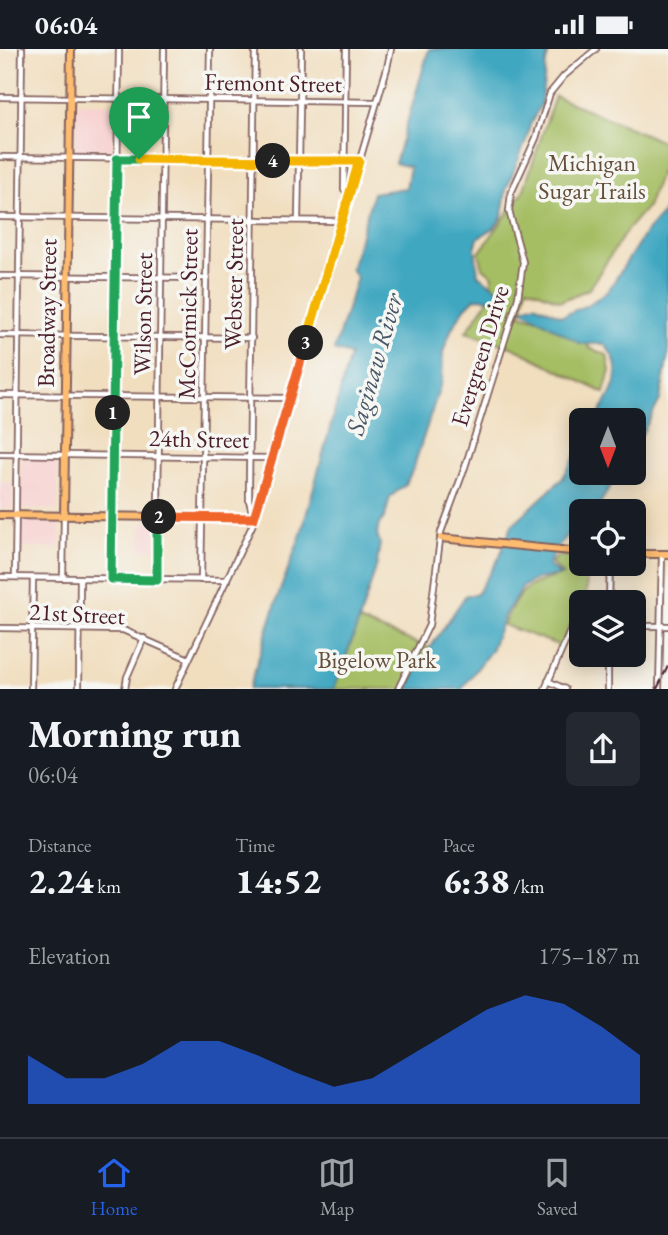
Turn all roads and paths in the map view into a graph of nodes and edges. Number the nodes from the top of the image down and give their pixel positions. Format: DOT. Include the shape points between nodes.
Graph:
graph roads {
  1 [pos="22,49"];
  2 [pos="71,49"];
  3 [pos="119,49"];
  4 [pos="164,49"];
  5 [pos="210,49"];
  6 [pos="255,49"];
  7 [pos="301,49"];
  8 [pos="346,49"];
  9 [pos="391,49"];
  10 [pos="596,49"];
  11 [pos="0,97"];
  12 [pos="21,98"];
  13 [pos="70,98"];
  14 [pos="118,99"];
  15 [pos="163,99"];
  16 [pos="209,100"];
  17 [pos="254,101"];
  18 [pos="300,101"];
  19 [pos="346,101"];
  20 [pos="377,102"];
  21 [pos="0,157"];
  22 [pos="21,157"];
  23 [pos="69,158"];
  24 [pos="117,159"];
  25 [pos="163,159"];
  26 [pos="208,159"];
  27 [pos="253,160"];
  28 [pos="299,161"];
  29 [pos="345,161"];
  30 [pos="359,161"];
  31 [pos="349,195"];
  32 [pos="0,217"];
  33 [pos="20,217"];
  34 [pos="68,217"];
  35 [pos="116,218"];
  36 [pos="162,218"];
  37 [pos="208,219"];
  38 [pos="253,219"];
  39 [pos="298,220"];
  40 [pos="341,221"];
  41 [pos="0,275"];
  42 [pos="19,276"];
  43 [pos="67,276"];
  44 [pos="115,277"];
  45 [pos="161,277"];
  46 [pos="207,278"];
  47 [pos="0,335"];
  48 [pos="19,335"];
  49 [pos="66,335"];
  50 [pos="114,336"];
  51 [pos="160,337"];
  52 [pos="206,338"];
  53 [pos="251,338"];
  54 [pos="0,395"];
  55 [pos="17,395"];
  56 [pos="65,395"];
  57 [pos="114,396"];
  58 [pos="159,397"];
  59 [pos="205,397"];
  60 [pos="251,398"];
  61 [pos="289,398"];
  62 [pos="0,454"];
  63 [pos="16,454"];
  64 [pos="65,454"];
  65 [pos="113,456"];
  66 [pos="158,456"];
  67 [pos="204,457"];
  68 [pos="249,457"];
  69 [pos="271,458"];
  70 [pos="0,515"];
  71 [pos="16,515"];
  72 [pos="64,516"];
  73 [pos="112,517"];
  74 [pos="157,517"];
  75 [pos="202,517"];
  76 [pos="254,518"];
  77 [pos="441,538"];
  78 [pos="569,550"];
  79 [pos="646,554"];
  80 [pos="665,554"];
  81 [pos="0,577"];
  82 [pos="15,577"];
  83 [pos="33,578"];
  84 [pos="63,578"];
  85 [pos="80,579"];
  86 [pos="111,579"];
  87 [pos="157,580"];
  88 [pos="201,580"];
  89 [pos="227,580"];
  90 [pos="646,626"];
  91 [pos="660,626"];
  92 [pos="668,626"];
  93 [pos="0,628"];
  94 [pos="32,629"];
  95 [pos="80,629"];
  96 [pos="569,633"];
  97 [pos="144,638"];
  98 [pos="189,659"];
  99 [pos="608,667"];
  100 [pos="548,681"];
  101 [pos="31,689"];
  102 [pos="79,689"];
  103 [pos="125,689"];
  104 [pos="175,689"];
  105 [pos="398,689"];
  106 [pos="545,689"];
  107 [pos="565,689"];
  108 [pos="608,689"];
  109 [pos="659,689"];
  1 -- 12 [label="street"];
  2 -- 13 [label="main road, Broadway Street"];
  3 -- 14 [label="street"];
  4 -- 15 [label="street, Wilson Street"];
  5 -- 16 [label="street, McCormick Street"];
  6 -- 17 [label="street, Webster Street"];
  7 -- 18 [label="street"];
  8 -- 19 [label="street"];
  9 -- 20 [label="street"];
  10 -- 77 [label="street, Evergreen Drive" via="551,93 511,193 509,211 523,262 518,298"];
  11 -- 12 [label="street, Fremont Street"];
  12 -- 13 [label="street, Fremont Street"];
  12 -- 22 [label="street"];
  13 -- 14 [label="street, Fremont Street"];
  13 -- 23 [label="main road, Broadway Street"];
  14 -- 15 [label="street, Fremont Street"];
  14 -- 24 [label="street"];
  15 -- 16 [label="street, Fremont Street"];
  15 -- 25 [label="street, Wilson Street"];
  16 -- 17 [label="street, Fremont Street"];
  16 -- 26 [label="street, McCormick Street"];
  17 -- 18 [label="street, Fremont Street"];
  17 -- 27 [label="street, Webster Street"];
  18 -- 19 [label="street, Fremont Street"];
  18 -- 28 [label="street"];
  19 -- 20 [label="street, Fremont Street"];
  19 -- 29 [label="street"];
  20 -- 30 [label="street"];
  21 -- 22 [label="street"];
  22 -- 23 [label="street"];
  22 -- 33 [label="street"];
  23 -- 24 [label="street"];
  23 -- 34 [label="main road, Broadway Street"];
  24 -- 25 [label="street"];
  24 -- 35 [label="street"];
  25 -- 26 [label="street"];
  25 -- 36 [label="street, Wilson Street"];
  26 -- 27 [label="street"];
  26 -- 37 [label="street, McCormick Street"];
  27 -- 28 [label="street"];
  27 -- 38 [label="street, Webster Street"];
  28 -- 29 [label="street"];
  28 -- 39 [label="street"];
  29 -- 30 [label="street"];
  29 -- 31 [label="street" via="344,189"];
  30 -- 31 [label="street"];
  31 -- 40 [label="street"];
  32 -- 33 [label="street"];
  33 -- 34 [label="street"];
  33 -- 42 [label="street"];
  34 -- 35 [label="street"];
  34 -- 43 [label="main road, Broadway Street"];
  35 -- 36 [label="street"];
  35 -- 44 [label="street"];
  36 -- 37 [label="street"];
  36 -- 45 [label="street, Wilson Street"];
  37 -- 38 [label="street"];
  37 -- 46 [label="street, McCormick Street"];
  38 -- 39 [label="street"];
  38 -- 53 [label="street, Webster Street"];
  39 -- 40 [label="street"];
  40 -- 61 [label="street"];
  41 -- 42 [label="street"];
  42 -- 43 [label="street"];
  42 -- 48 [label="street"];
  43 -- 44 [label="street"];
  43 -- 49 [label="main road, Broadway Street"];
  44 -- 45 [label="street"];
  44 -- 50 [label="street"];
  45 -- 46 [label="street"];
  45 -- 51 [label="street, Wilson Street"];
  46 -- 52 [label="street, McCormick Street"];
  47 -- 48 [label="street"];
  48 -- 49 [label="street"];
  48 -- 55 [label="street"];
  49 -- 50 [label="street"];
  49 -- 56 [label="main road, Broadway Street"];
  50 -- 51 [label="street"];
  50 -- 57 [label="street"];
  51 -- 52 [label="street"];
  51 -- 58 [label="street, Wilson Street"];
  52 -- 53 [label="street"];
  52 -- 59 [label="street, McCormick Street"];
  53 -- 60 [label="street, Webster Street"];
  54 -- 55 [label="street"];
  55 -- 56 [label="street"];
  55 -- 63 [label="street"];
  56 -- 57 [label="street"];
  56 -- 64 [label="main road, Broadway Street"];
  57 -- 58 [label="street"];
  57 -- 65 [label="street"];
  58 -- 59 [label="street"];
  58 -- 66 [label="street, Wilson Street"];
  59 -- 60 [label="street"];
  59 -- 67 [label="street, McCormick Street"];
  60 -- 61 [label="street"];
  60 -- 68 [label="street, Webster Street"];
  61 -- 69 [label="street"];
  62 -- 63 [label="street, 24th Street"];
  63 -- 64 [label="street, 24th Street"];
  63 -- 71 [label="street"];
  64 -- 65 [label="street, 24th Street"];
  64 -- 72 [label="main road, Broadway Street"];
  65 -- 66 [label="street, 24th Street"];
  65 -- 73 [label="street"];
  66 -- 67 [label="street, 24th Street"];
  66 -- 74 [label="street, Wilson Street"];
  67 -- 68 [label="street, 24th Street"];
  67 -- 75 [label="street, McCormick Street"];
  68 -- 69 [label="street, 24th Street"];
  68 -- 76 [label="street, Webster Street" via="249,500"];
  69 -- 76 [label="street"];
  70 -- 71 [label="main road"];
  71 -- 72 [label="main road"];
  71 -- 82 [label="street"];
  72 -- 73 [label="main road"];
  72 -- 84 [label="street, Broadway Street"];
  73 -- 74 [label="main road"];
  73 -- 86 [label="street"];
  74 -- 75 [label="main road"];
  74 -- 87 [label="street, Wilson Street"];
  75 -- 76 [label="main road"];
  75 -- 88 [label="street, McCormick Street"];
  76 -- 89 [label="street"];
  77 -- 78 [label="main road"];
  77 -- 105 [label="street, Evergreen Drive" via="429,625"];
  79 -- 80 [label="main road"];
  80 -- 91 [label="street"];
  81 -- 82 [label="street"];
  82 -- 83 [label="street"];
  83 -- 84 [label="street"];
  83 -- 94 [label="street"];
  84 -- 85 [label="street"];
  85 -- 86 [label="street"];
  85 -- 95 [label="street"];
  86 -- 87 [label="street"];
  87 -- 88 [label="street"];
  88 -- 89 [label="street"];
  89 -- 98 [label="street"];
  90 -- 91 [label="street"];
  91 -- 92 [label="street"];
  91 -- 109 [label="street"];
  93 -- 94 [label="street, 21st Street"];
  94 -- 95 [label="street, 21st Street"];
  94 -- 101 [label="street"];
  95 -- 97 [label="street, 21st Street" via="122,629"];
  95 -- 102 [label="street"];
  96 -- 100 [label="street"];
  97 -- 98 [label="street, 21st Street"];
  97 -- 103 [label="street"];
  98 -- 104 [label="street"];
  99 -- 108 [label="street"];
  100 -- 106 [label="street"];
  100 -- 107 [label="street"];
}
